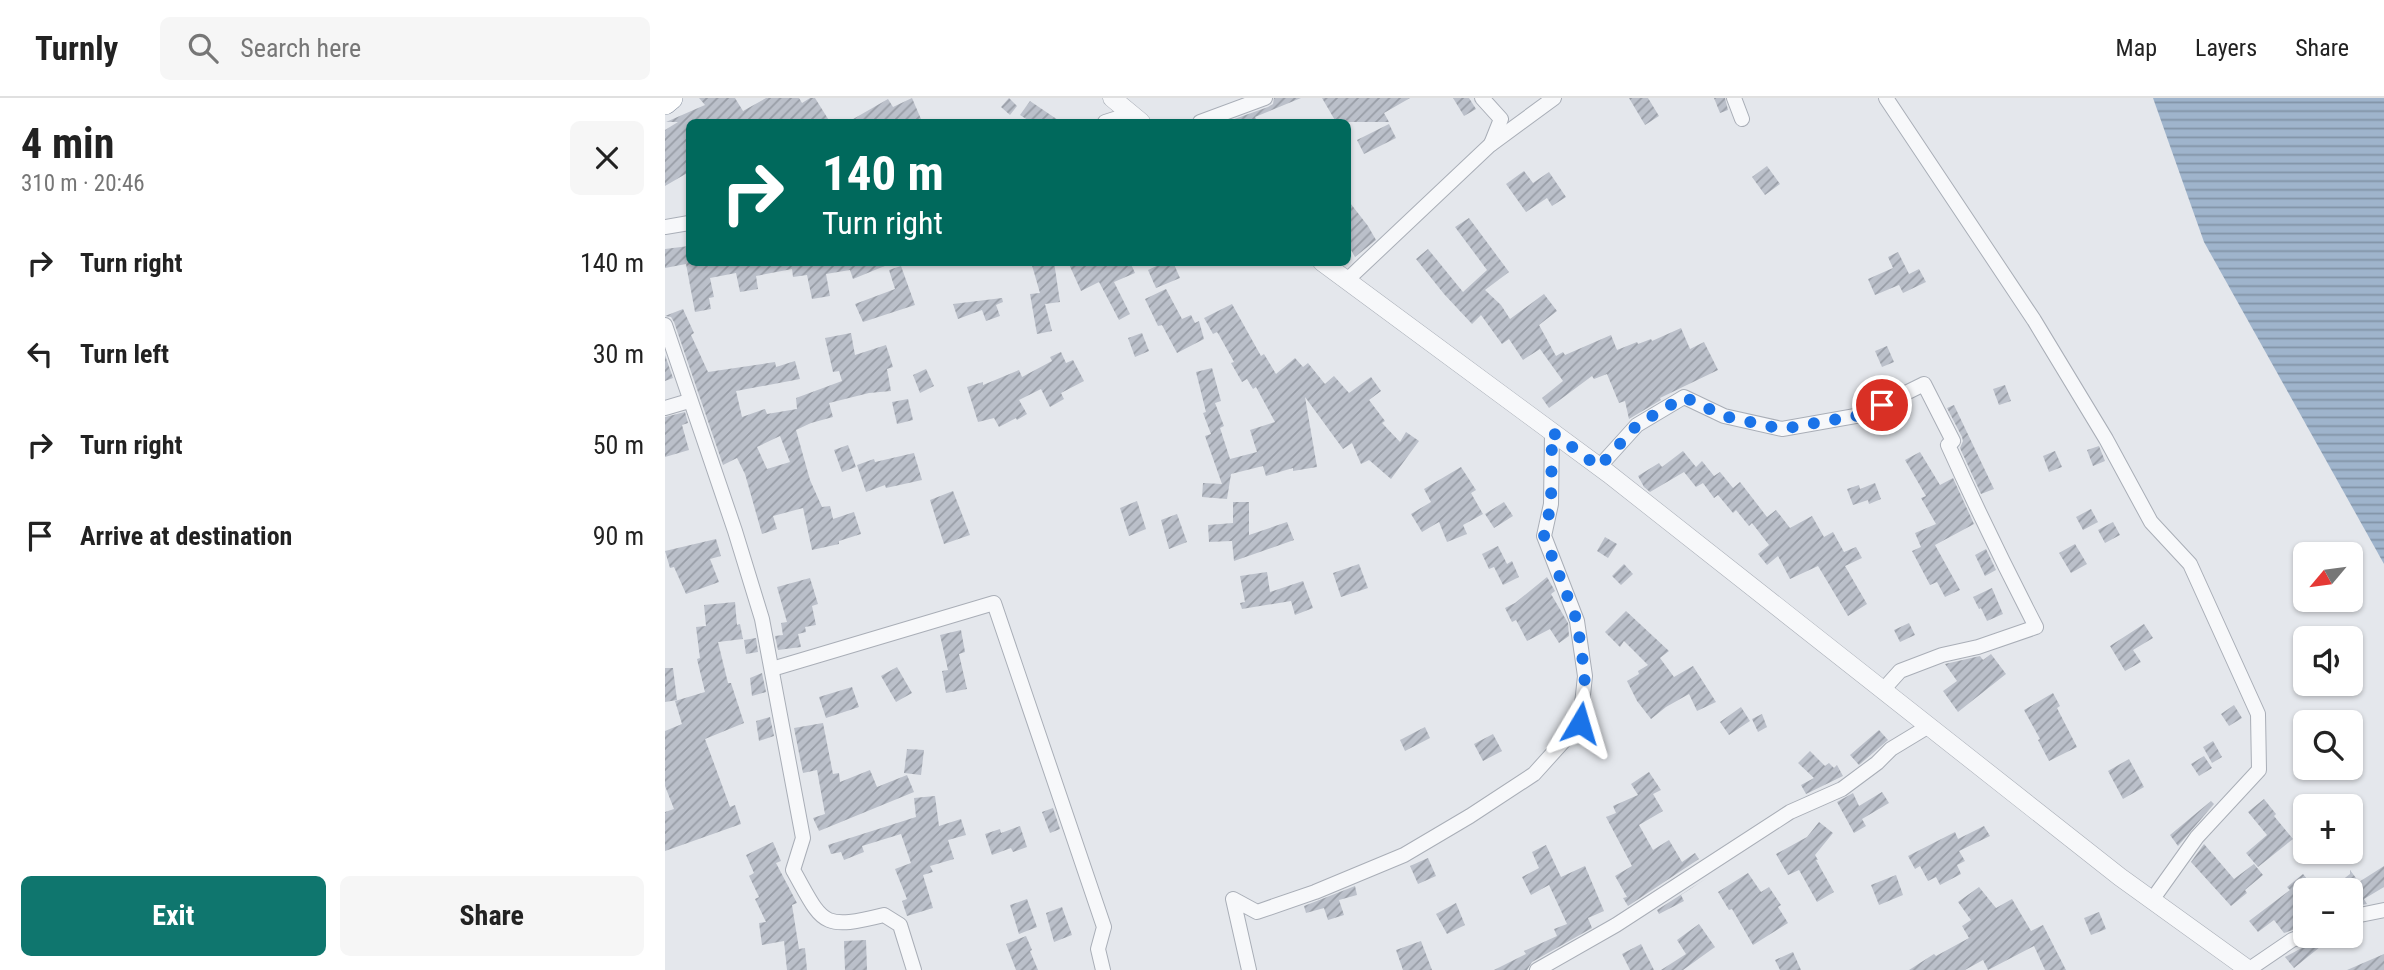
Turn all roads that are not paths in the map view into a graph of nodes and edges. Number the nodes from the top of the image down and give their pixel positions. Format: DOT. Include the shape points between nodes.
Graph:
graph roads {
  1 [pos="671,98"];
  2 [pos="1112,98"];
  3 [pos="1265,98"];
  4 [pos="1482,98"];
  5 [pos="1553,98"];
  6 [pos="1734,98"];
  7 [pos="1887,98"];
  8 [pos="665,103"];
  9 [pos="1136,118"];
  10 [pos="1208,119"];
  11 [pos="1742,119"];
  12 [pos="1490,145"];
  13 [pos="686,224"];
  14 [pos="665,228"];
  15 [pos="1327,266"];
  16 [pos="1346,281"];
  17 [pos="665,325"];
  18 [pos="689,401"];
  19 [pos="665,408"];
  20 [pos="1552,432"];
  21 [pos="1599,467"];
  22 [pos="772,669"];
  23 [pos="1883,690"];
  24 [pos="1929,726"];
  25 [pos="2152,900"];
  26 [pos="2384,910"];
  27 [pos="2363,914"];
  28 [pos="2293,940"];
  29 [pos="914,970"];
  30 [pos="1103,970"];
  31 [pos="1249,970"];
  32 [pos="1538,970"];
  33 [pos="2249,970"];
  1 -- 8 [label="highway"];
  2 -- 9 [label="street"];
  3 -- 10 [label="street"];
  4 -- 12 [label="street" via="1501,119"];
  5 -- 12 [label="street"];
  6 -- 11 [label="street"];
  7 -- 25 [label="street" via="2034,320 2151,522 2190,564 2258,714 2259,770 2197,837"];
  12 -- 16 [label="street"];
  13 -- 14 [label="street"];
  15 -- 16 [label="street"];
  16 -- 20 [label="street"];
  17 -- 18 [label="street"];
  18 -- 19 [label="street"];
  18 -- 22 [label="street" via="762,618"];
  20 -- 21 [label="street"];
  20 -- 31 [label="street" via="1551,504 1544,536 1577,621 1585,676 1580,723 1534,774 1404,855 1257,912 1233,899"];
  21 -- 23 [label="street"];
  21 -- 23 [label="street" via="1637,425 1684,397 1724,416 1782,429 1861,415 1924,384 1953,441 1948,445 2036,627 1900,670"];
  22 -- 29 [label="street" via="803,838 793,870 818,914 835,923 884,915 900,925"];
  22 -- 30 [label="street" via="994,603 1104,928 1098,949"];
  23 -- 24 [label="street"];
  24 -- 25 [label="street"];
  24 -- 32 [label="street" via="1891,749 1842,789 1790,812 1627,919"];
  25 -- 33 [label="street"];
  26 -- 27 [label="street"];
  28 -- 33 [label="street"];
}
